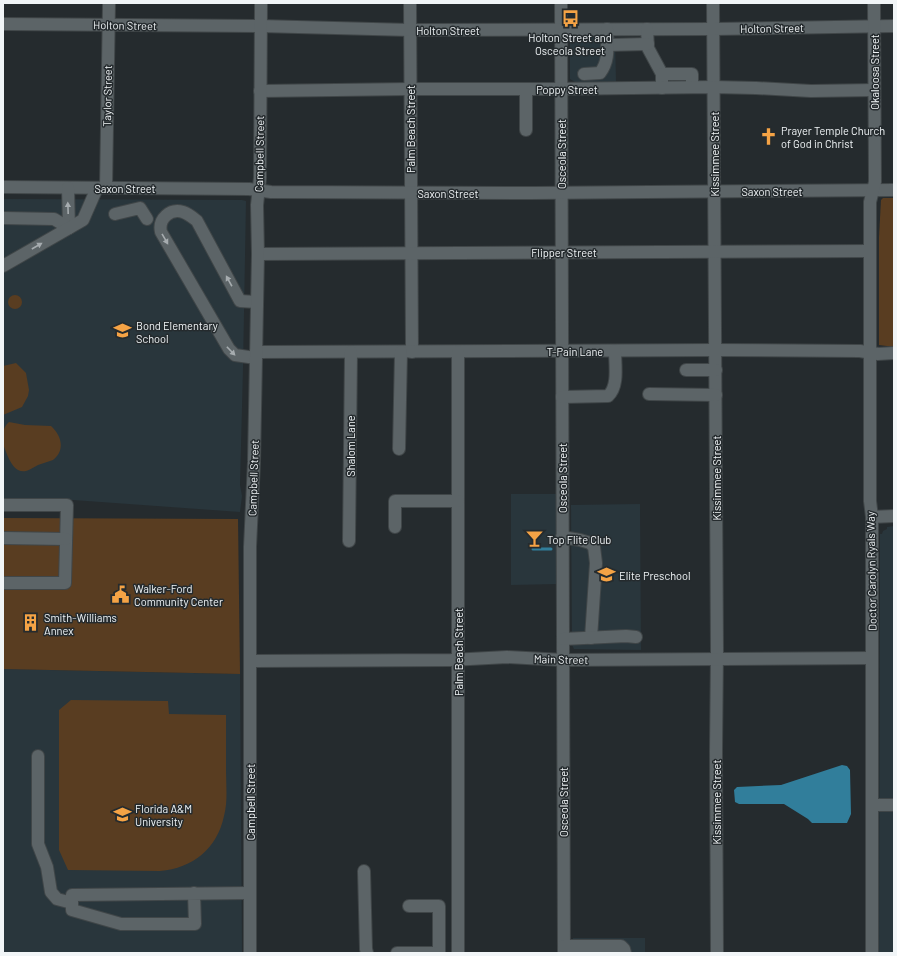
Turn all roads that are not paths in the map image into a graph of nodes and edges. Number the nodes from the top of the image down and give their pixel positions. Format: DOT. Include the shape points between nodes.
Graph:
graph roads {
  1 [pos="108,3"];
  2 [pos="261,3"];
  3 [pos="410,3"];
  4 [pos="561,3"];
  5 [pos="713,3"];
  6 [pos="874,3"];
  7 [pos="3,24"];
  8 [pos="108,24"];
  9 [pos="260,26"];
  10 [pos="874,26"];
  11 [pos="894,26"];
  12 [pos="607,29"];
  13 [pos="647,29"];
  14 [pos="713,29"];
  15 [pos="410,30"];
  16 [pos="561,30"];
  17 [pos="648,44"];
  18 [pos="607,45"];
  19 [pos="662,74"];
  20 [pos="714,87"];
  21 [pos="662,88"];
  22 [pos="692,88"];
  23 [pos="410,89"];
  24 [pos="526,89"];
  25 [pos="561,89"];
  26 [pos="596,89"];
  27 [pos="874,90"];
  28 [pos="260,91"];
  29 [pos="526,130"];
  30 [pos="3,188"];
  31 [pos="68,188"];
  32 [pos="102,188"];
  33 [pos="140,188"];
  34 [pos="259,190"];
  35 [pos="873,190"];
  36 [pos="894,190"];
  37 [pos="714,191"];
  38 [pos="411,193"];
  39 [pos="561,193"];
  40 [pos="140,208"];
  41 [pos="116,214"];
  42 [pos="3,218"];
  43 [pos="147,219"];
  44 [pos="69,228"];
  45 [pos="870,251"];
  46 [pos="562,252"];
  47 [pos="715,253"];
  48 [pos="258,254"];
  49 [pos="411,254"];
  50 [pos="3,266"];
  51 [pos="257,302"];
  52 [pos="715,350"];
  53 [pos="562,351"];
  54 [pos="614,351"];
  55 [pos="351,352"];
  56 [pos="406,352"];
  57 [pos="458,352"];
  58 [pos="869,352"];
  59 [pos="894,353"];
  60 [pos="256,355"];
  61 [pos="686,370"];
  62 [pos="716,370"];
  63 [pos="649,394"];
  64 [pos="716,395"];
  65 [pos="562,397"];
  66 [pos="399,449"];
  67 [pos="458,501"];
  68 [pos="3,505"];
  69 [pos="894,516"];
  70 [pos="872,517"];
  71 [pos="395,527"];
  72 [pos="562,537"];
  73 [pos="3,538"];
  74 [pos="66,539"];
  75 [pos="349,541"];
  76 [pos="3,583"];
  77 [pos="636,637"];
  78 [pos="562,638"];
  79 [pos="591,638"];
  80 [pos="872,658"];
  81 [pos="717,659"];
  82 [pos="458,660"];
  83 [pos="562,660"];
  84 [pos="250,661"];
  85 [pos="38,756"];
  86 [pos="872,805"];
  87 [pos="894,805"];
  88 [pos="364,871"];
  89 [pos="194,893"];
  90 [pos="249,893"];
  91 [pos="72,903"];
  92 [pos="409,906"];
  93 [pos="564,949"];
  94 [pos="250,953"];
  95 [pos="367,953"];
  96 [pos="397,953"];
  97 [pos="434,953"];
  98 [pos="439,953"];
  99 [pos="458,953"];
  100 [pos="625,953"];
  101 [pos="717,953"];
  102 [pos="872,953"];
  1 -- 8 [label="street, Taylor Street"];
  2 -- 9 [label="street, Campbell Street"];
  3 -- 15 [label="street, Palm Beach Street"];
  4 -- 16 [label="street, Osceola Street"];
  5 -- 14 [label="street, Kissimmee Street"];
  6 -- 10 [label="street, Okaloosa Street"];
  7 -- 8 [label="street, Holton Street"];
  8 -- 9 [label="street, Holton Street"];
  8 -- 32 [label="street, Taylor Street"];
  9 -- 15 [label="street, Holton Street"];
  9 -- 28 [label="street, Campbell Street"];
  10 -- 11 [label="street, Holton Street"];
  10 -- 14 [label="street, Holton Street"];
  10 -- 27 [label="street, Okaloosa Street"];
  12 -- 13 [label="street, Holton Street"];
  12 -- 16 [label="street, Holton Street"];
  12 -- 18 [label="street"];
  13 -- 14 [label="street, Holton Street"];
  13 -- 17 [label="street"];
  14 -- 20 [label="street, Kissimmee Street"];
  15 -- 16 [label="street, Holton Street"];
  15 -- 23 [label="street, Palm Beach Street"];
  16 -- 25 [label="street, Osceola Street"];
  17 -- 18 [label="street"];
  17 -- 19 [label="street"];
  18 -- 26 [label="street" via="606,66 600,74 590,74"];
  19 -- 21 [label="street"];
  19 -- 22 [label="street" via="692,74"];
  20 -- 22 [label="street, Poppy Street"];
  20 -- 27 [label="street, Poppy Street" via="810,91"];
  20 -- 37 [label="street, Kissimmee Street"];
  21 -- 22 [label="street, Poppy Street"];
  21 -- 26 [label="street, Poppy Street"];
  23 -- 24 [label="street, Poppy Street"];
  23 -- 28 [label="street, Poppy Street"];
  23 -- 38 [label="street, Palm Beach Street"];
  24 -- 25 [label="street, Poppy Street"];
  24 -- 29 [label="street"];
  25 -- 26 [label="street, Poppy Street"];
  25 -- 39 [label="street, Osceola Street"];
  27 -- 35 [label="street, Okaloosa Street"];
  28 -- 34 [label="street, Campbell Street"];
  30 -- 31 [label="street, Saxon Street"];
  31 -- 32 [label="street, Saxon Street"];
  44 -- 31 [label="street, one-way"];
  32 -- 33 [label="street, Saxon Street"];
  32 -- 44 [label="street" via="83,220"];
  33 -- 34 [label="street, Saxon Street"];
  33 -- 40 [label="street"];
  34 -- 38 [label="street, Saxon Street"];
  34 -- 48 [label="street, Campbell Street"];
  35 -- 36 [label="street, Saxon Street"];
  35 -- 37 [label="street, Saxon Street"];
  35 -- 45 [label="street, Doctor Carolyn Ryals Way" via="870,202"];
  37 -- 39 [label="street, Saxon Street"];
  37 -- 47 [label="street, Kissimmee Street"];
  38 -- 39 [label="street, Saxon Street"];
  38 -- 49 [label="street, Palm Beach Street"];
  39 -- 46 [label="street, Osceola Street"];
  40 -- 41 [label="street"];
  40 -- 43 [label="street"];
  42 -- 44 [label="street" via="54,219"];
  50 -- 44 [label="street, one-way"];
  45 -- 47 [label="street, Flipper Street"];
  45 -- 58 [label="street, Doctor Carolyn Ryals Way"];
  46 -- 47 [label="street, Flipper Street"];
  46 -- 49 [label="street, Flipper Street"];
  46 -- 53 [label="street, Osceola Street"];
  47 -- 52 [label="street, Kissimmee Street"];
  48 -- 49 [label="street, Flipper Street"];
  48 -- 51 [label="street, Campbell Street"];
  49 -- 56 [label="street, Palm Beach Street"];
  51 -- 60 [label="street, Campbell Street"];
  51 -- 60 [label="street, T-Pain Lane, one-way" via="240,301 192,216 176,211 163,219 161,232 228,349 235,355"];
  52 -- 54 [label="street, T-Pain Lane"];
  52 -- 58 [label="street, T-Pain Lane"];
  52 -- 62 [label="street, Kissimmee Street"];
  53 -- 54 [label="street, T-Pain Lane"];
  53 -- 57 [label="street, T-Pain Lane"];
  53 -- 65 [label="street, Osceola Street"];
  54 -- 65 [label="street" via="615,384 608,396"];
  55 -- 56 [label="street, T-Pain Lane"];
  55 -- 60 [label="street, T-Pain Lane"];
  55 -- 75 [label="street, Shalom Lane"];
  56 -- 57 [label="street, T-Pain Lane"];
  56 -- 66 [label="street, Palm Beach Street"];
  57 -- 67 [label="street, Palm Beach Street"];
  58 -- 59 [label="street, T-Pain Lane"];
  58 -- 70 [label="street, Doctor Carolyn Ryals Way"];
  60 -- 84 [label="street, Campbell Street" via="250,547"];
  61 -- 62 [label="street"];
  62 -- 64 [label="street, Kissimmee Street"];
  63 -- 64 [label="street"];
  64 -- 81 [label="street, Kissimmee Street"];
  65 -- 72 [label="street, Osceola Street"];
  67 -- 71 [label="street" via="395,501"];
  67 -- 82 [label="street, Palm Beach Street"];
  68 -- 74 [label="street" via="67,505"];
  69 -- 70 [label="street"];
  70 -- 80 [label="street, Doctor Carolyn Ryals Way"];
  72 -- 78 [label="street, Osceola Street"];
  72 -- 79 [label="street" via="590,543 594,547 596,562"];
  73 -- 74 [label="street"];
  74 -- 76 [label="street" via="65,583"];
  77 -- 79 [label="street"];
  78 -- 79 [label="street"];
  78 -- 83 [label="street, Osceola Street"];
  80 -- 81 [label="street, Main Street"];
  80 -- 86 [label="street, Doctor Carolyn Ryals Way"];
  81 -- 83 [label="street, Main Street"];
  81 -- 101 [label="street, Kissimmee Street"];
  82 -- 83 [label="street, Main Street" via="507,657"];
  82 -- 84 [label="street, Main Street"];
  82 -- 99 [label="street, Palm Beach Street"];
  83 -- 93 [label="street, Osceola Street"];
  84 -- 90 [label="street, Campbell Street"];
  85 -- 91 [label="street" via="38,844 47,867 51,892 57,899"];
  86 -- 87 [label="street"];
  86 -- 102 [label="street, Doctor Carolyn Ryals Way"];
  88 -- 95 [label="street"];
  89 -- 90 [label="street"];
  89 -- 91 [label="street" via="72,895"];
  89 -- 91 [label="street" via="194,924 121,924 72,910"];
  90 -- 94 [label="street, Campbell Street"];
  92 -- 98 [label="street" via="439,906"];
  93 -- 100 [label="street" via="621,946"];
  96 -- 97 [label="street"];
}
